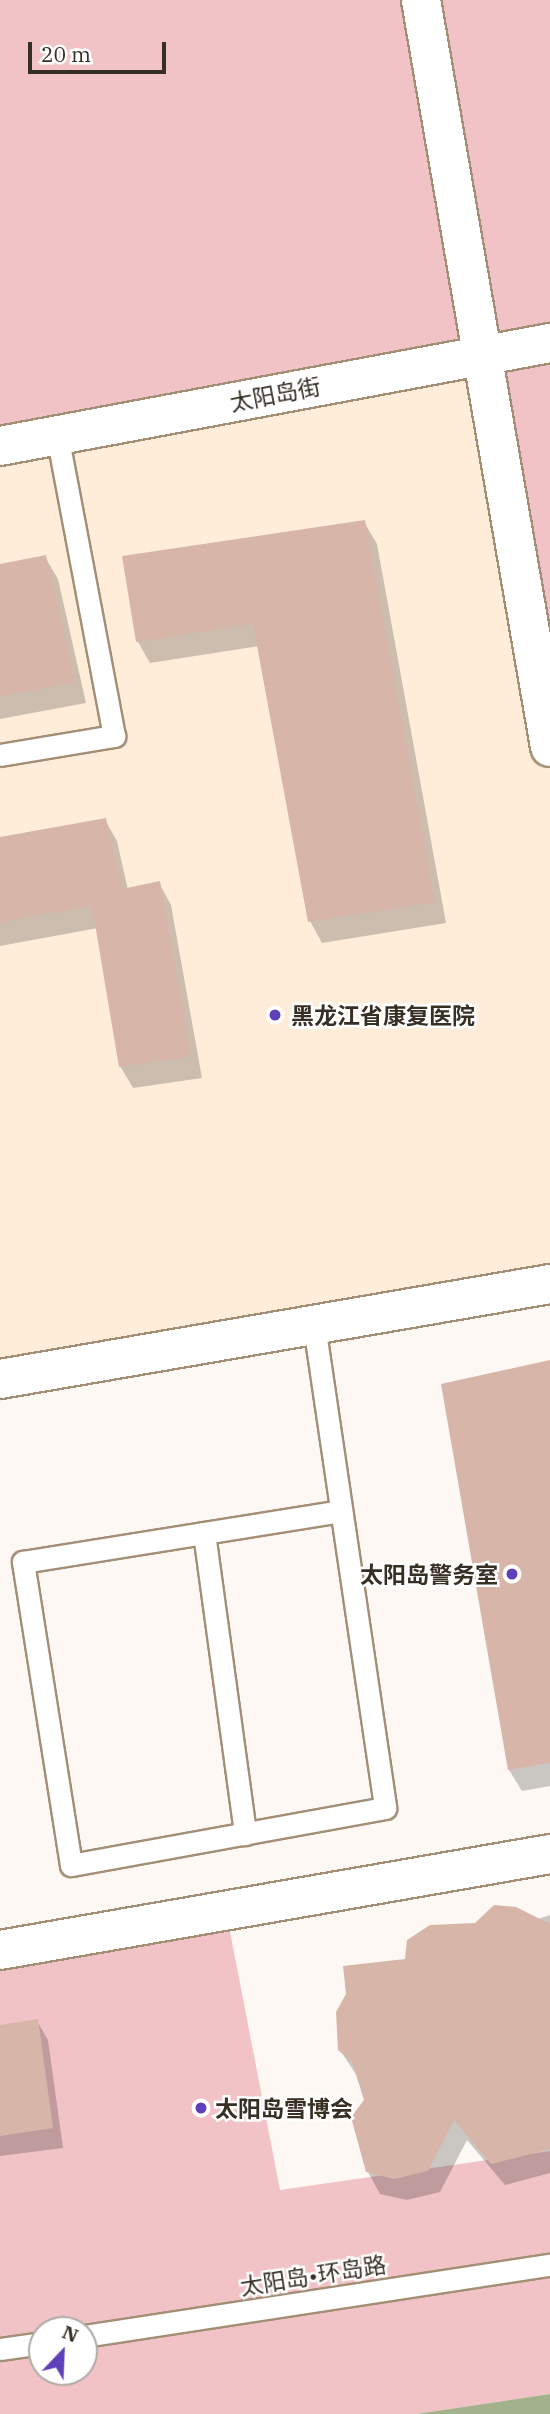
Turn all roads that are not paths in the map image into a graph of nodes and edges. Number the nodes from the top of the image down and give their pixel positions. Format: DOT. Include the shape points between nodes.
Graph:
graph roads {
  1 [pos="421,0"];
  2 [pos="550,343"];
  3 [pos="482,354"];
  4 [pos="57,435"];
  5 [pos="0,446"];
  6 [pos="550,747"];
  7 [pos="0,755"];
  8 [pos="550,1284"];
  9 [pos="314,1325"];
  10 [pos="0,1379"];
  11 [pos="341,1511"];
  12 [pos="204,1533"];
  13 [pos="244,1834"];
  14 [pos="550,1854"];
  15 [pos="0,1950"];
  16 [pos="550,2265"];
  17 [pos="98,2334"];
  18 [pos="28,2345"];
  19 [pos="0,2349"];
  1 -- 3 [label="street"];
  2 -- 3 [label="street, 太阳岛街"];
  3 -- 4 [label="street, 太阳岛街"];
  3 -- 6 [label="street"];
  4 -- 5 [label="street, 太阳岛街"];
  4 -- 7 [label="lane" via="114,736"];
  8 -- 9 [label="street"];
  9 -- 10 [label="street"];
  9 -- 11 [label="lane"];
  11 -- 12 [label="lane"];
  11 -- 13 [label="lane" via="385,1808"];
  12 -- 13 [label="lane"];
  12 -- 13 [label="lane" via="23,1562 71,1866"];
  14 -- 15 [label="street"];
  16 -- 17 [label="lane, 太阳岛•环岛路"];
  18 -- 19 [label="lane"];
}
